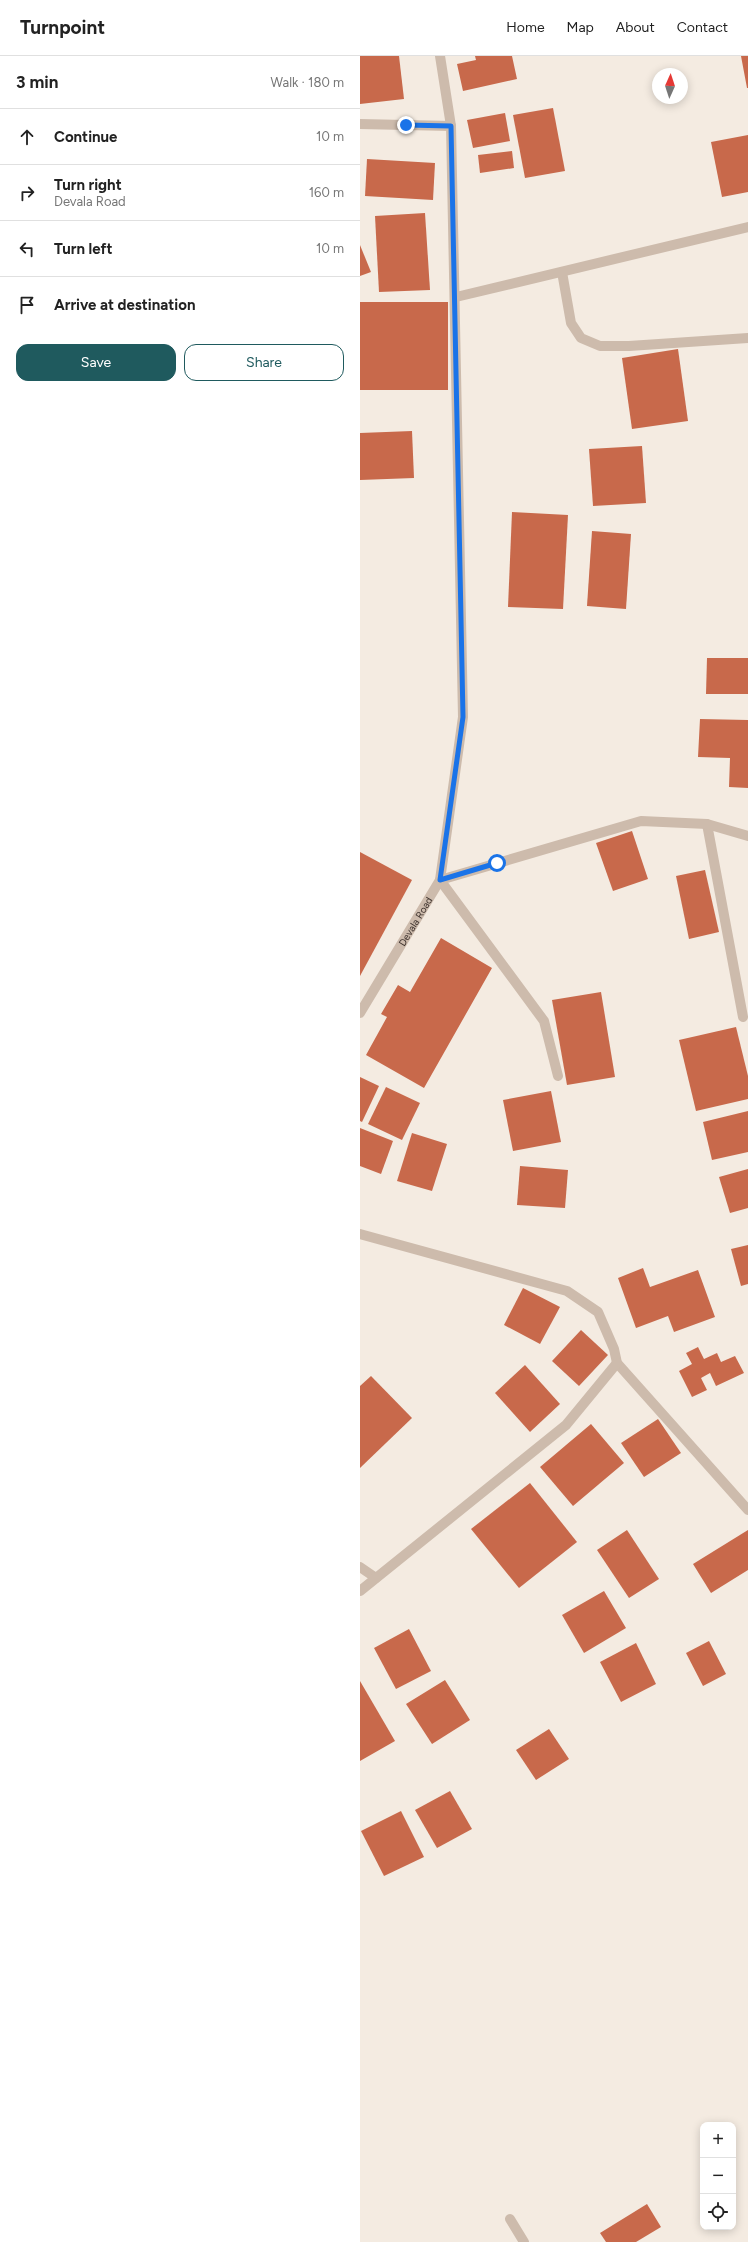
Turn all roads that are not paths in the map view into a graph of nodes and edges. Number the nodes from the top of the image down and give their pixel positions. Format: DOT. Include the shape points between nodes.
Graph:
graph roads {
  1 [pos="440,56"];
  2 [pos="360,124"];
  3 [pos="451,126"];
  4 [pos="748,227"];
  5 [pos="562,272"];
  6 [pos="456,297"];
  7 [pos="748,338"];
  8 [pos="707,824"];
  9 [pos="748,836"];
  10 [pos="440,880"];
  11 [pos="360,1013"];
  12 [pos="743,1017"];
  13 [pos="558,1076"];
  14 [pos="360,1234"];
  15 [pos="617,1363"];
  16 [pos="748,1510"];
  17 [pos="360,1566"];
  18 [pos="376,1578"];
  19 [pos="360,1590"];
  20 [pos="510,2219"];
  21 [pos="524,2242"];
  1 -- 3 [label="street, Devala Road"];
  2 -- 3 [label="street"];
  3 -- 6 [label="street, Devala Road"];
  4 -- 5 [label="street"];
  5 -- 6 [label="street"];
  5 -- 7 [label="street" via="571,323 581,338 600,346"];
  6 -- 10 [label="street, Devala Road" via="463,717"];
  8 -- 9 [label="street"];
  8 -- 10 [label="street" via="640,821"];
  8 -- 12 [label="street"];
  10 -- 11 [label="street, Devala Road"];
  10 -- 13 [label="street" via="544,1021"];
  14 -- 15 [label="street" via="567,1291 598,1312 614,1349"];
  15 -- 16 [label="street"];
  15 -- 18 [label="street" via="566,1425"];
  17 -- 18 [label="street"];
  18 -- 19 [label="street"];
  20 -- 21 [label="street"];
}
